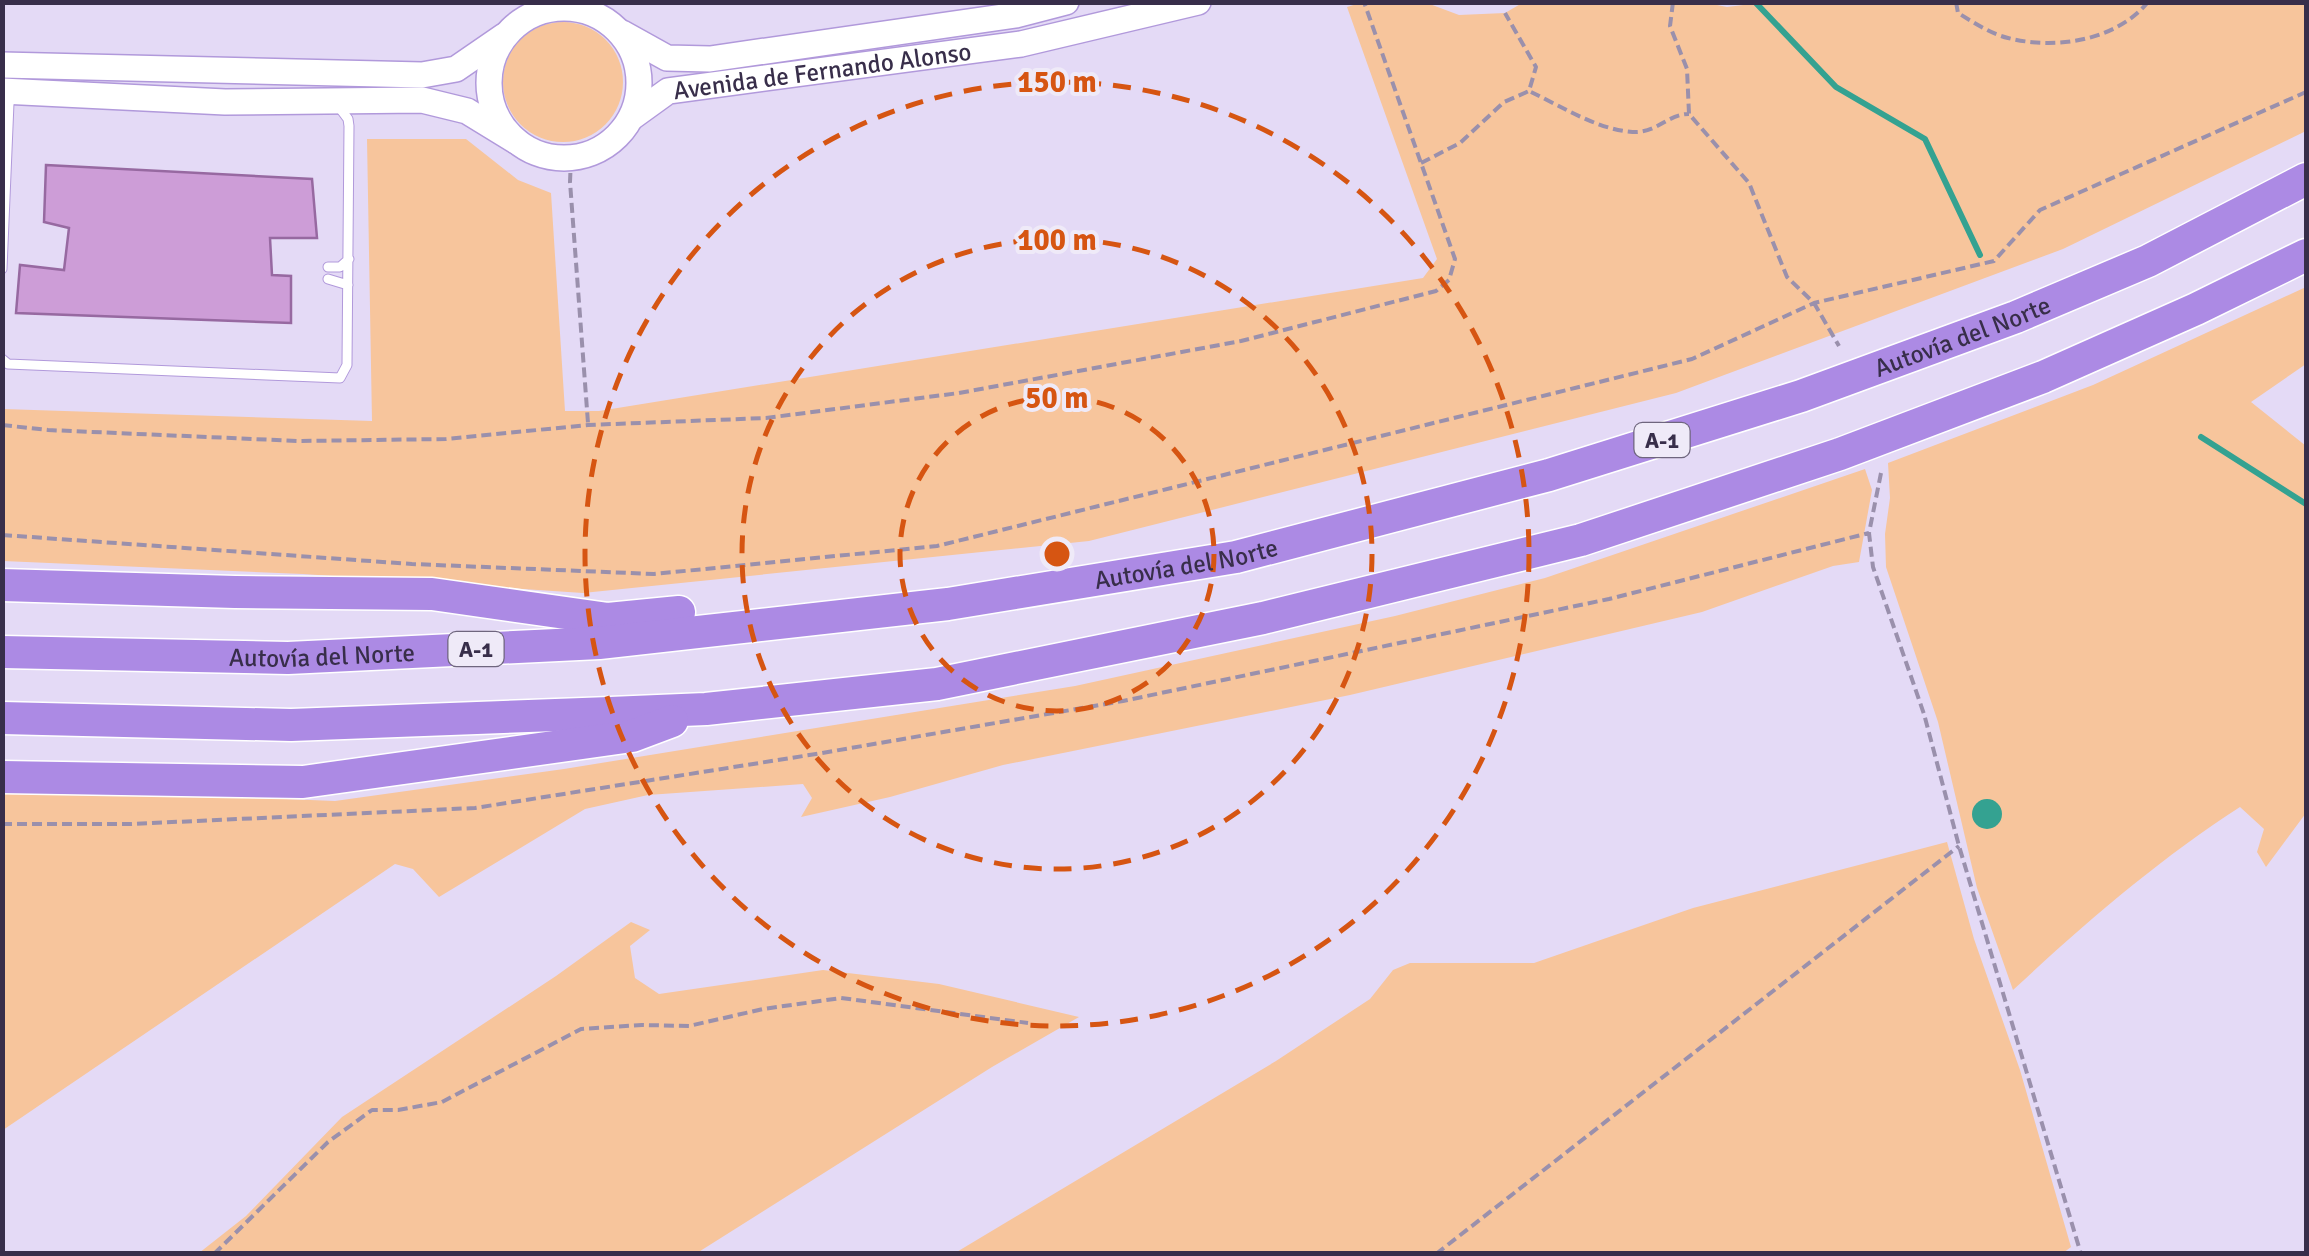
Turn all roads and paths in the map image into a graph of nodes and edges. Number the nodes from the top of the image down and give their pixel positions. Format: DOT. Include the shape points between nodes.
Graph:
graph roads {
  1 [pos="1066,2"];
  2 [pos="1198,2"];
  3 [pos="1364,2"];
  4 [pos="1673,2"];
  5 [pos="1956,2"];
  6 [pos="2148,2"];
  7 [pos="582,6"];
  8 [pos="533,8"];
  9 [pos="1505,13"];
  10 [pos="622,33"];
  11 [pos="504,36"];
  12 [pos="2,66"];
  13 [pos="9,92"];
  14 [pos="1529,92"];
  15 [pos="2306,92"];
  16 [pos="334,101"];
  17 [pos="1689,114"];
  18 [pos="632,118"];
  19 [pos="516,141"];
  20 [pos="571,158"];
  21 [pos="1421,163"];
  22 [pos="2306,179"];
  23 [pos="2306,255"];
  24 [pos="348,259"];
  25 [pos="328,267"];
  26 [pos="2,268"];
  27 [pos="328,279"];
  28 [pos="348,284"];
  29 [pos="1814,303"];
  30 [pos="1839,346"];
  31 [pos="2,360"];
  32 [pos="2,425"];
  33 [pos="588,425"];
  34 [pos="1881,473"];
  35 [pos="1869,533"];
  36 [pos="2,535"];
  37 [pos="2,585"];
  38 [pos="948,604"];
  39 [pos="2,652"];
  40 [pos="706,709"];
  41 [pos="2,718"];
  42 [pos="2,777"];
  43 [pos="2,824"];
  44 [pos="1959,846"];
  45 [pos="1028,1023"];
  46 [pos="214,1254"];
  47 [pos="1436,1254"];
  48 [pos="2081,1254"];
  1 -- 10 [label="street, Avenida de Fernando Alonso" via="710,60 667,58"];
  2 -- 18 [label="street, Avenida de Fernando Alonso" via="1021,44 668,91"];
  3 -- 21 [label="path"];
  4 -- 17 [label="path" via="1670,26 1687,68"];
  5 -- 6 [label="path" via="1958,14 2004,37 2046,45 2103,34"];
  7 -- 8 [label="street"];
  7 -- 10 [label="street"];
  8 -- 11 [label="street"];
  9 -- 14 [label="path" via="1536,67"];
  10 -- 18 [label="street" via="640,74"];
  11 -- 12 [label="street" via="456,69 422,75"];
  11 -- 19 [label="street" via="493,56 490,91 500,124"];
  13 -- 16 [label="street"];
  13 -- 26 [label="lane"];
  14 -- 17 [label="path" via="1607,127 1638,132"];
  14 -- 21 [label="path" via="1504,102 1460,143"];
  15 -- 29 [label="path" via="2040,210 1994,261"];
  16 -- 19 [label="street" via="422,100 467,111"];
  16 -- 24 [label="lane" via="349,126"];
  17 -- 29 [label="path" via="1749,184 1787,278"];
  18 -- 20 [label="street" via="607,146"];
  19 -- 20 [label="street" via="552,158"];
  20 -- 33 [label="path"];
  21 -- 33 [label="path" via="1455,259 1450,280 1436,292 1241,341 959,393 766,418"];
  22 -- 38 [label="highway, Autovía del Norte / A-1" via="2148,261 2016,318 1568,470 1236,557"];
  23 -- 40 [label="highway" via="2042,377 1840,454 1581,540 1263,618 938,684"];
  24 -- 25 [label="lane"];
  24 -- 28 [label="lane"];
  27 -- 28 [label="lane"];
  28 -- 31 [label="lane" via="347,365 340,378"];
  29 -- 30 [label="path"];
  29 -- 36 [label="path" via="1692,359 937,546 654,574"];
  32 -- 33 [label="path" via="298,441 446,439"];
  34 -- 35 [label="path"];
  35 -- 43 [label="path" via="1610,599 1162,693 475,808"];
  35 -- 44 [label="path" via="1872,567 1924,714"];
  37 -- 38 [label="highway" via="432,594 608,619 819,600"];
  38 -- 39 [label="highway, Autovía del Norte / A-1" via="580,644 288,658"];
  40 -- 41 [label="highway" via="290,725"];
  40 -- 42 [label="highway" via="632,736 302,782"];
  44 -- 47 [label="path"];
  44 -- 48 [label="path"];
  45 -- 46 [label="path" via="841,998 690,1026 581,1029 442,1102 372,1110 328,1142"];
}
